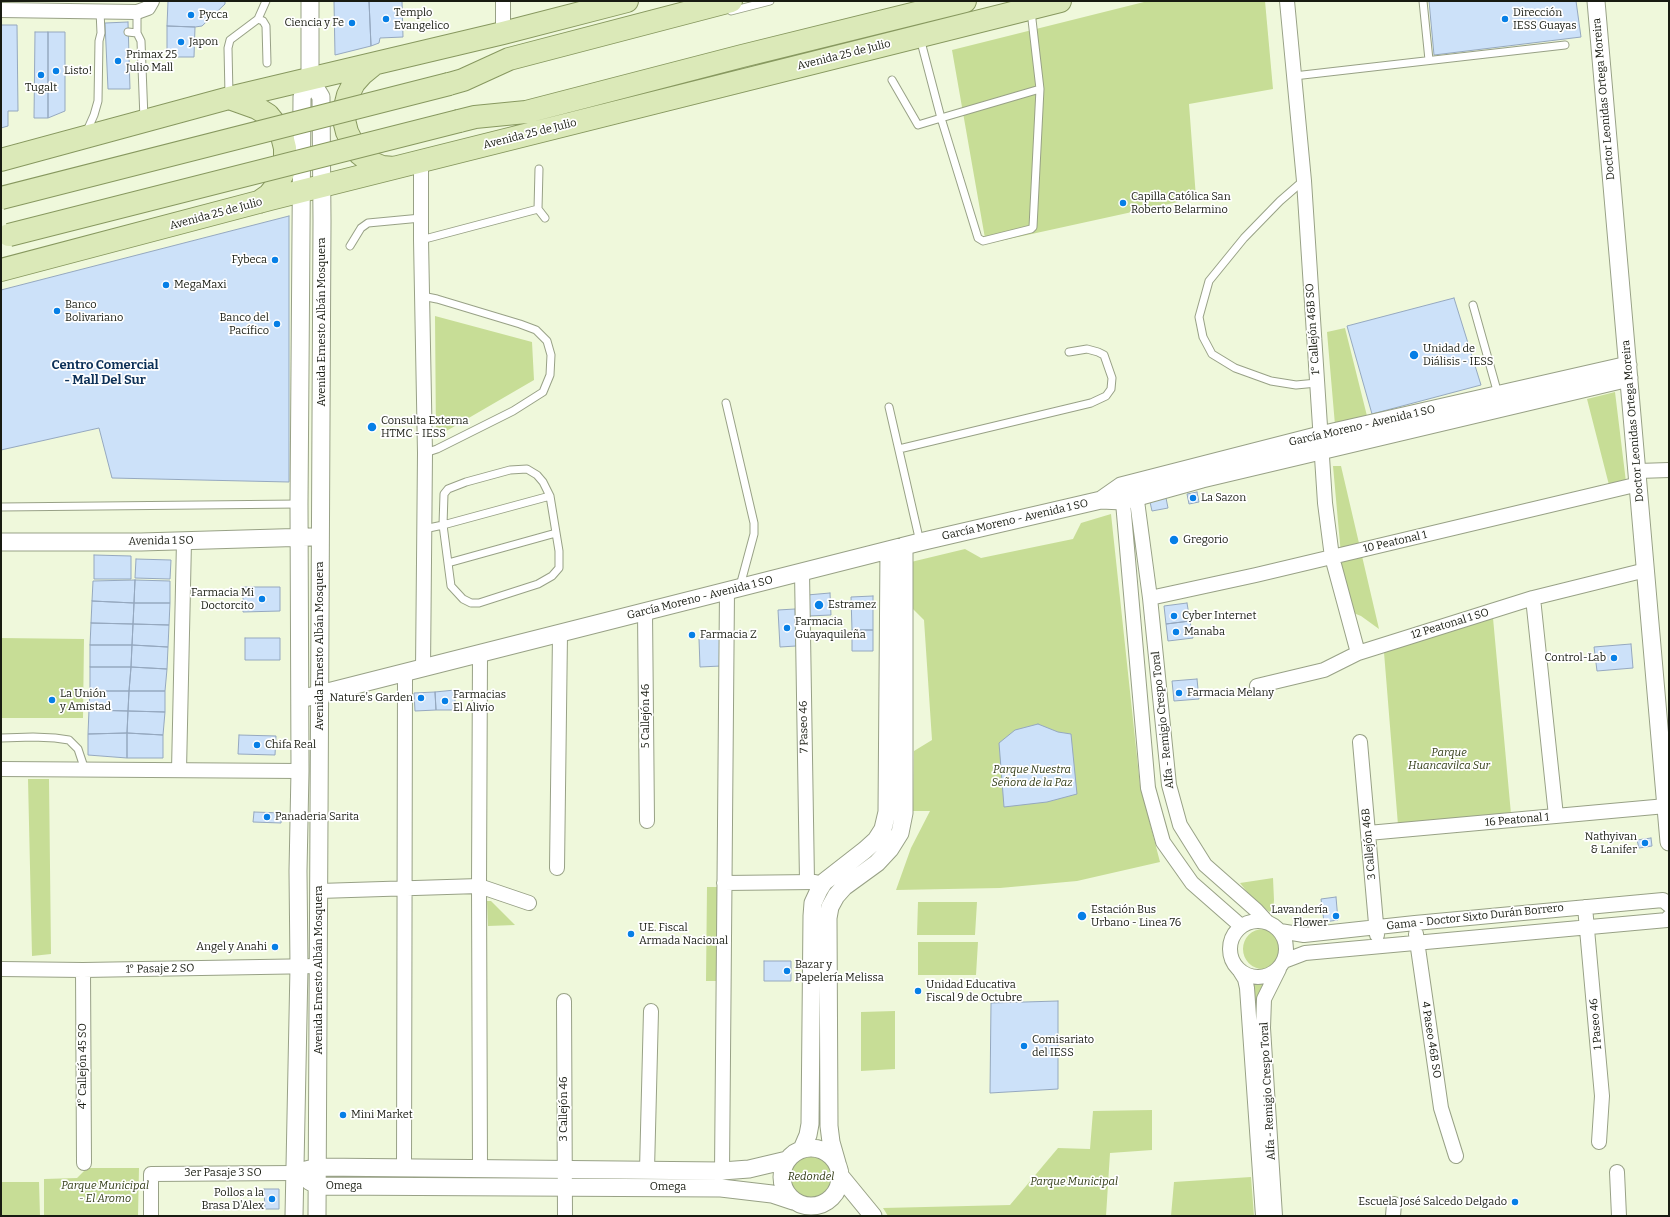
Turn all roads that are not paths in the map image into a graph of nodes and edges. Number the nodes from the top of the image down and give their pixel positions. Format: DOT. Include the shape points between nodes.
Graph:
graph roads {
  1 [pos="152,1"];
  2 [pos="266,1"];
  3 [pos="310,1"];
  4 [pos="503,1"];
  5 [pos="627,1"];
  6 [pos="770,1"];
  7 [pos="965,1"];
  8 [pos="1060,1"];
  9 [pos="1287,1"];
  10 [pos="1423,1"];
  11 [pos="1596,1"];
  12 [pos="40,5"];
  13 [pos="727,7"];
  14 [pos="1031,8"];
  15 [pos="1,10"];
  16 [pos="100,11"];
  17 [pos="137,12"];
  18 [pos="258,19"];
  19 [pos="128,32"];
  20 [pos="137,33"];
  21 [pos="503,33"];
  22 [pos="920,36"];
  23 [pos="1565,45"];
  24 [pos="742,56"];
  25 [pos="1429,60"];
  26 [pos="267,63"];
  27 [pos="373,64"];
  28 [pos="802,66"];
  29 [pos="505,70"];
  30 [pos="1294,76"];
  31 [pos="310,79"];
  32 [pos="892,80"];
  33 [pos="456,82"];
  34 [pos="1040,89"];
  35 [pos="228,98"];
  36 [pos="516,105"];
  37 [pos="941,118"];
  38 [pos="467,119"];
  39 [pos="144,121"];
  40 [pos="84,137"];
  41 [pos="1,160"];
  42 [pos="421,161"];
  43 [pos="394,168"];
  44 [pos="539,169"];
  45 [pos="1304,181"];
  46 [pos="312,189"];
  47 [pos="1,198"];
  48 [pos="259,202"];
  49 [pos="538,209"];
  50 [pos="421,218"];
  51 [pos="545,218"];
  52 [pos="4,236"];
  53 [pos="421,240"];
  54 [pos="350,246"];
  55 [pos="1,270"];
  56 [pos="422,296"];
  57 [pos="1473,305"];
  58 [pos="1069,352"];
  59 [pos="1629,372"];
  60 [pos="1317,384"];
  61 [pos="1498,394"];
  62 [pos="726,403"];
  63 [pos="889,407"];
  64 [pos="1321,443"];
  65 [pos="899,449"];
  66 [pos="424,453"];
  67 [pos="1669,470"];
  68 [pos="1638,478"];
  69 [pos="1129,492"];
  70 [pos="550,496"];
  71 [pos="299,504"];
  72 [pos="1,507"];
  73 [pos="443,525"];
  74 [pos="424,529"];
  75 [pos="556,533"];
  76 [pos="320,537"];
  77 [pos="300,538"];
  78 [pos="184,541"];
  79 [pos="1,542"];
  80 [pos="920,542"];
  81 [pos="896,548"];
  82 [pos="1332,557"];
  83 [pos="448,564"];
  84 [pos="1646,570"];
  85 [pos="802,572"];
  86 [pos="733,590"];
  87 [pos="1150,598"];
  88 [pos="1533,598"];
  89 [pos="645,612"];
  90 [pos="560,634"];
  91 [pos="1358,653"];
  92 [pos="480,654"];
  93 [pos="423,669"];
  94 [pos="404,674"];
  95 [pos="1257,686"];
  96 [pos="320,695"];
  97 [pos="300,699"];
  98 [pos="1,738"];
  99 [pos="1360,742"];
  100 [pos="1,769"];
  101 [pos="85,770"];
  102 [pos="179,770"];
  103 [pos="300,771"];
  104 [pos="1666,806"];
  105 [pos="1556,816"];
  106 [pos="647,821"];
  107 [pos="1368,833"];
  108 [pos="1669,842"];
  109 [pos="557,868"];
  110 [pos="807,881"];
  111 [pos="824,882"];
  112 [pos="724,883"];
  113 [pos="479,886"];
  114 [pos="404,888"];
  115 [pos="319,891"];
  116 [pos="529,903"];
  117 [pos="1669,905"];
  118 [pos="1585,906"];
  119 [pos="1669,918"];
  120 [pos="1267,922"];
  121 [pos="1415,923"];
  122 [pos="1241,926"];
  123 [pos="1376,927"];
  124 [pos="1587,928"];
  125 [pos="1280,930"];
  126 [pos="1417,942"];
  127 [pos="1378,945"];
  128 [pos="1281,965"];
  129 [pos="319,966"];
  130 [pos="299,967"];
  131 [pos="1,969"];
  132 [pos="83,970"];
  133 [pos="1240,971"];
  134 [pos="564,1001"];
  135 [pos="651,1011"];
  136 [pos="1256,1029"];
  137 [pos="1599,1142"];
  138 [pos="802,1149"];
  139 [pos="1456,1156"];
  140 [pos="787,1160"];
  141 [pos="84,1163"];
  142 [pos="318,1167"];
  143 [pos="404,1168"];
  144 [pos="480,1168"];
  145 [pos="564,1169"];
  146 [pos="647,1170"];
  147 [pos="839,1170"];
  148 [pos="722,1171"];
  149 [pos="1617,1172"];
  150 [pos="295,1173"];
  151 [pos="318,1186"];
  152 [pos="564,1187"];
  153 [pos="793,1201"];
  154 [pos="812,1207"];
  155 [pos="151,1216"];
  156 [pos="294,1216"];
  157 [pos="317,1216"];
  158 [pos="564,1216"];
  159 [pos="828,1216"];
  160 [pos="873,1216"];
  161 [pos="1263,1216"];
  162 [pos="1275,1216"];
  163 [pos="1619,1216"];
  1 -- 17 [label="street" via="148,8"];
  2 -- 18 [label="lane"];
  3 -- 31 [label="street, Avenida Ernesto Albán Mosquera"];
  4 -- 21 [label="street"];
  5 -- 21 [label="main road"];
  6 -- 13 [label="lane"];
  7 -- 24 [label="main road, Avenida 25 de Julio"];
  8 -- 14 [label="main road, Avenida 25 de Julio"];
  9 -- 30 [label="street, 1° Callejón 46B SO"];
  10 -- 25 [label="lane"];
  11 -- 59 [label="street, Doctor Leonidas Ortega Moreira"];
  12 -- 15 [label="street"];
  12 -- 16 [label="street"];
  13 -- 33 [label="main road" via="509,58"];
  14 -- 22 [label="main road, Avenida 25 de Julio"];
  14 -- 34 [label="lane"];
  16 -- 17 [label="street"];
  16 -- 40 [label="lane" via="103,33 99,41 98,101"];
  17 -- 20 [label="lane"];
  18 -- 26 [label="lane" via="266,26"];
  18 -- 35 [label="lane" via="230,40"];
  19 -- 20 [label="lane"];
  20 -- 39 [label="lane" via="141,41"];
  21 -- 27 [label="main road"];
  22 -- 28 [label="main road, Avenida 25 de Julio"];
  22 -- 37 [label="lane"];
  23 -- 25 [label="lane"];
  24 -- 28 [label="main road"];
  24 -- 38 [label="main road, Avenida 25 de Julio" via="526,112"];
  25 -- 30 [label="lane"];
  27 -- 31 [label="main road"];
  27 -- 43 [label="main road" via="354,83 348,95 344,120 352,144 360,154 382,167"];
  28 -- 42 [label="main road, Avenida 25 de Julio"];
  29 -- 33 [label="lane"];
  30 -- 45 [label="street, 1° Callejón 46B SO"];
  31 -- 35 [label="main road"];
  31 -- 46 [label="street, Avenida Ernesto Albán Mosquera" via="302,97"];
  32 -- 37 [label="lane" via="918,125"];
  33 -- 47 [label="main road, bridge"];
  34 -- 37 [label="lane"];
  34 -- 37 [label="lane" via="1034,227 1031,229 983,241 978,238"];
  35 -- 39 [label="main road"];
  35 -- 48 [label="main road" via="257,108 268,115 282,136 285,155 282,173 277,185"];
  36 -- 38 [label="lane, Avenida 25 de Julio"];
  38 -- 52 [label="main road, Avenida 25 de Julio, bridge"];
  39 -- 40 [label="main road"];
  40 -- 41 [label="main road"];
  42 -- 43 [label="main road, Avenida 25 de Julio"];
  42 -- 50 [label="street"];
  43 -- 46 [label="main road, Avenida 25 de Julio"];
  44 -- 49 [label="lane"];
  45 -- 60 [label="street, 1° Callejón 46B SO"];
  45 -- 60 [label="lane" via="1244,238 1209,281 1199,317 1203,337 1212,354 1235,368 1271,381 1296,385"];
  46 -- 48 [label="main road, Avenida 25 de Julio"];
  46 -- 71 [label="street, Avenida Ernesto Albán Mosquera"];
  46 -- 76 [label="street, Avenida Ernesto Albán Mosquera"];
  48 -- 55 [label="main road, Avenida 25 de Julio"];
  49 -- 51 [label="lane"];
  49 -- 53 [label="lane"];
  50 -- 53 [label="street"];
  50 -- 54 [label="lane" via="368,223 361,228"];
  53 -- 56 [label="street"];
  56 -- 66 [label="street"];
  56 -- 66 [label="lane" via="536,330 546,341 551,355 550,375 543,392 513,411"];
  57 -- 61 [label="lane"];
  58 -- 65 [label="lane" via="1087,349 1104,355 1112,378 1111,389 1106,396 1091,403"];
  59 -- 61 [label="street, García Moreno - Avenida 1 SO"];
  59 -- 64 [label="street, García Moreno - Avenida 1 SO"];
  59 -- 68 [label="street, Doctor Leonidas Ortega Moreira"];
  60 -- 64 [label="street, 1° Callejón 46B SO"];
  61 -- 64 [label="street, García Moreno - Avenida 1 SO"];
  62 -- 86 [label="lane" via="754,523 754,534"];
  63 -- 65 [label="lane"];
  64 -- 69 [label="street, García Moreno - Avenida 1 SO"];
  64 -- 82 [label="street, 1° Callejón 46B SO"];
  65 -- 80 [label="lane"];
  66 -- 74 [label="street"];
  67 -- 68 [label="street, 10 Peatonal 1"];
  68 -- 82 [label="street, 10 Peatonal 1"];
  68 -- 84 [label="street, Doctor Leonidas Ortega Moreira"];
  69 -- 80 [label="street, García Moreno - Avenida 1 SO"];
  69 -- 87 [label="street, Alfa - Remigio Crespo Toral"];
  69 -- 122 [label="street, Alfa - Remigio Crespo Toral" via="1148,788 1163,842 1192,883"];
  70 -- 73 [label="lane"];
  70 -- 73 [label="lane" via="543,482 528,469 510,470 448,489 444,494"];
  70 -- 75 [label="lane"];
  71 -- 72 [label="lane"];
  71 -- 77 [label="street, Avenida Ernesto Albán Mosquera"];
  73 -- 74 [label="lane"];
  73 -- 83 [label="lane"];
  74 -- 93 [label="street"];
  75 -- 83 [label="lane"];
  75 -- 83 [label="lane" via="559,568 552,576 538,584 479,603 471,603 457,594 451,586"];
  76 -- 77 [label="street, Avenida 1 SO"];
  76 -- 96 [label="street, Avenida Ernesto Albán Mosquera"];
  77 -- 78 [label="street, Avenida 1 SO"];
  77 -- 97 [label="street, Avenida Ernesto Albán Mosquera"];
  78 -- 79 [label="street, Avenida 1 SO"];
  78 -- 102 [label="street"];
  80 -- 81 [label="street, García Moreno - Avenida 1 SO"];
  81 -- 85 [label="street, García Moreno - Avenida 1 SO"];
  81 -- 111 [label="street" via="887,812 883,829 876,840"];
  81 -- 147 [label="street" via="904,813 900,833 890,849 878,863 836,896 828,918 829,1126"];
  82 -- 87 [label="street, 10 Peatonal 1"];
  82 -- 91 [label="street, 1° Callejón 46B SO"];
  84 -- 88 [label="street, 12 Peatonal 1 SO"];
  84 -- 104 [label="street, Doctor Leonidas Ortega Moreira"];
  85 -- 86 [label="street, García Moreno - Avenida 1 SO"];
  85 -- 110 [label="street, 7 Paseo 46"];
  86 -- 89 [label="street, García Moreno - Avenida 1 SO"];
  86 -- 112 [label="street"];
  87 -- 120 [label="street, Alfa - Remigio Crespo Toral" via="1169,785 1180,825 1205,865"];
  88 -- 91 [label="street, 12 Peatonal 1 SO"];
  88 -- 105 [label="street"];
  89 -- 90 [label="street, García Moreno - Avenida 1 SO"];
  89 -- 106 [label="street, 5 Callejón 46"];
  90 -- 92 [label="street, García Moreno - Avenida 1 SO"];
  90 -- 109 [label="street"];
  91 -- 95 [label="street, 12 Peatonal 1 SO" via="1324,670"];
  92 -- 93 [label="street, García Moreno - Avenida 1 SO"];
  92 -- 113 [label="street"];
  93 -- 94 [label="street, García Moreno - Avenida 1 SO"];
  94 -- 96 [label="street, García Moreno - Avenida 1 SO"];
  94 -- 114 [label="street"];
  96 -- 97 [label="street, García Moreno - Avenida 1 SO"];
  96 -- 115 [label="street, Avenida Ernesto Albán Mosquera"];
  97 -- 103 [label="street, Avenida Ernesto Albán Mosquera"];
  98 -- 101 [label="lane" via="70,740 78,749"];
  99 -- 107 [label="street, 3 Callejón 46B"];
  100 -- 101 [label="street"];
  101 -- 102 [label="street"];
  102 -- 103 [label="street"];
  103 -- 130 [label="street, Avenida Ernesto Albán Mosquera"];
  104 -- 105 [label="street, 16 Peatonal 1"];
  104 -- 108 [label="street, Doctor Leonidas Ortega Moreira"];
  105 -- 107 [label="street, 16 Peatonal 1"];
  107 -- 123 [label="street, 3 Callejón 46B"];
  110 -- 111 [label="street"];
  110 -- 112 [label="street"];
  111 -- 138 [label="street" via="814,903 812,916 810,1124"];
  112 -- 148 [label="street"];
  113 -- 114 [label="street"];
  113 -- 116 [label="street"];
  113 -- 144 [label="street"];
  114 -- 115 [label="street"];
  114 -- 143 [label="street"];
  115 -- 129 [label="street, Avenida Ernesto Albán Mosquera"];
  117 -- 118 [label="street, Gama - Doctor Sixto Durán Borrero" via="1663,900"];
  118 -- 121 [label="street, Gama - Doctor Sixto Durán Borrero"];
  118 -- 124 [label="street, 1 Paseo 46"];
  119 -- 124 [label="street, Gama - Doctor Sixto Durán Borrero"];
  120 -- 122 [label="street" via="1258,920"];
  120 -- 125 [label="street"];
  121 -- 123 [label="street, Gama - Doctor Sixto Durán Borrero"];
  121 -- 126 [label="street, 4 Paseo 46B SO"];
  122 -- 133 [label="street" via="1231,941 1230,950 1232,959"];
  123 -- 125 [label="street, Gama - Doctor Sixto Durán Borrero" via="1304,935"];
  123 -- 127 [label="street, 3 Callejón 46B"];
  124 -- 126 [label="street, Gama - Doctor Sixto Durán Borrero"];
  124 -- 137 [label="street, 1 Paseo 46" via="1602,1096"];
  125 -- 128 [label="street" via="1286,944 1286,953"];
  126 -- 127 [label="street, Gama - Doctor Sixto Durán Borrero"];
  126 -- 139 [label="street, 4 Paseo 46B SO" via="1441,1108"];
  127 -- 128 [label="street, Gama - Doctor Sixto Durán Borrero" via="1305,953"];
  128 -- 133 [label="street" via="1268,975 1256,977"];
  128 -- 136 [label="street, Alfa - Remigio Crespo Toral" via="1264,999"];
  129 -- 130 [label="street, 1° Pasaje 2 SO"];
  129 -- 142 [label="street, Avenida Ernesto Albán Mosquera"];
  130 -- 132 [label="street, 1° Pasaje 2 SO"];
  130 -- 150 [label="street, Avenida Ernesto Albán Mosquera"];
  131 -- 132 [label="street, 1° Pasaje 2 SO"];
  132 -- 141 [label="street, 4° Callejón 45 SO"];
  133 -- 136 [label="street, Alfa - Remigio Crespo Toral" via="1245,979"];
  134 -- 145 [label="street, 3 Callejón 46"];
  135 -- 146 [label="street"];
  136 -- 161 [label="street, Alfa - Remigio Crespo Toral"];
  136 -- 162 [label="street, Alfa - Remigio Crespo Toral"];
  138 -- 140 [label="street"];
  138 -- 147 [label="street" via="822,1150 830,1155"];
  140 -- 148 [label="street, Omega" via="749,1169"];
  140 -- 153 [label="street" via="783,1169 783,1186"];
  142 -- 143 [label="street, Omega"];
  142 -- 150 [label="street, Omega"];
  142 -- 151 [label="street, Avenida Ernesto Albán Mosquera"];
  143 -- 144 [label="street, Omega"];
  144 -- 145 [label="street, Omega"];
  145 -- 146 [label="street, Omega"];
  145 -- 152 [label="street, 3 Callejón 46"];
  146 -- 148 [label="street, Omega"];
  147 -- 154 [label="street" via="836,1193 830,1201"];
  147 -- 160 [label="street"];
  149 -- 163 [label="street"];
  150 -- 151 [label="street, Omega"];
  150 -- 155 [label="street, 3er Pasaje 3 SO" via="151,1174"];
  150 -- 156 [label="street, Avenida Ernesto Albán Mosquera"];
  151 -- 152 [label="street, Omega"];
  151 -- 157 [label="street, Avenida Ernesto Albán Mosquera"];
  152 -- 153 [label="street, Omega" via="721,1188 772,1194"];
  152 -- 158 [label="street, 3 Callejón 46"];
  153 -- 154 [label="street" via="802,1206"];
  154 -- 159 [label="street"];
}
